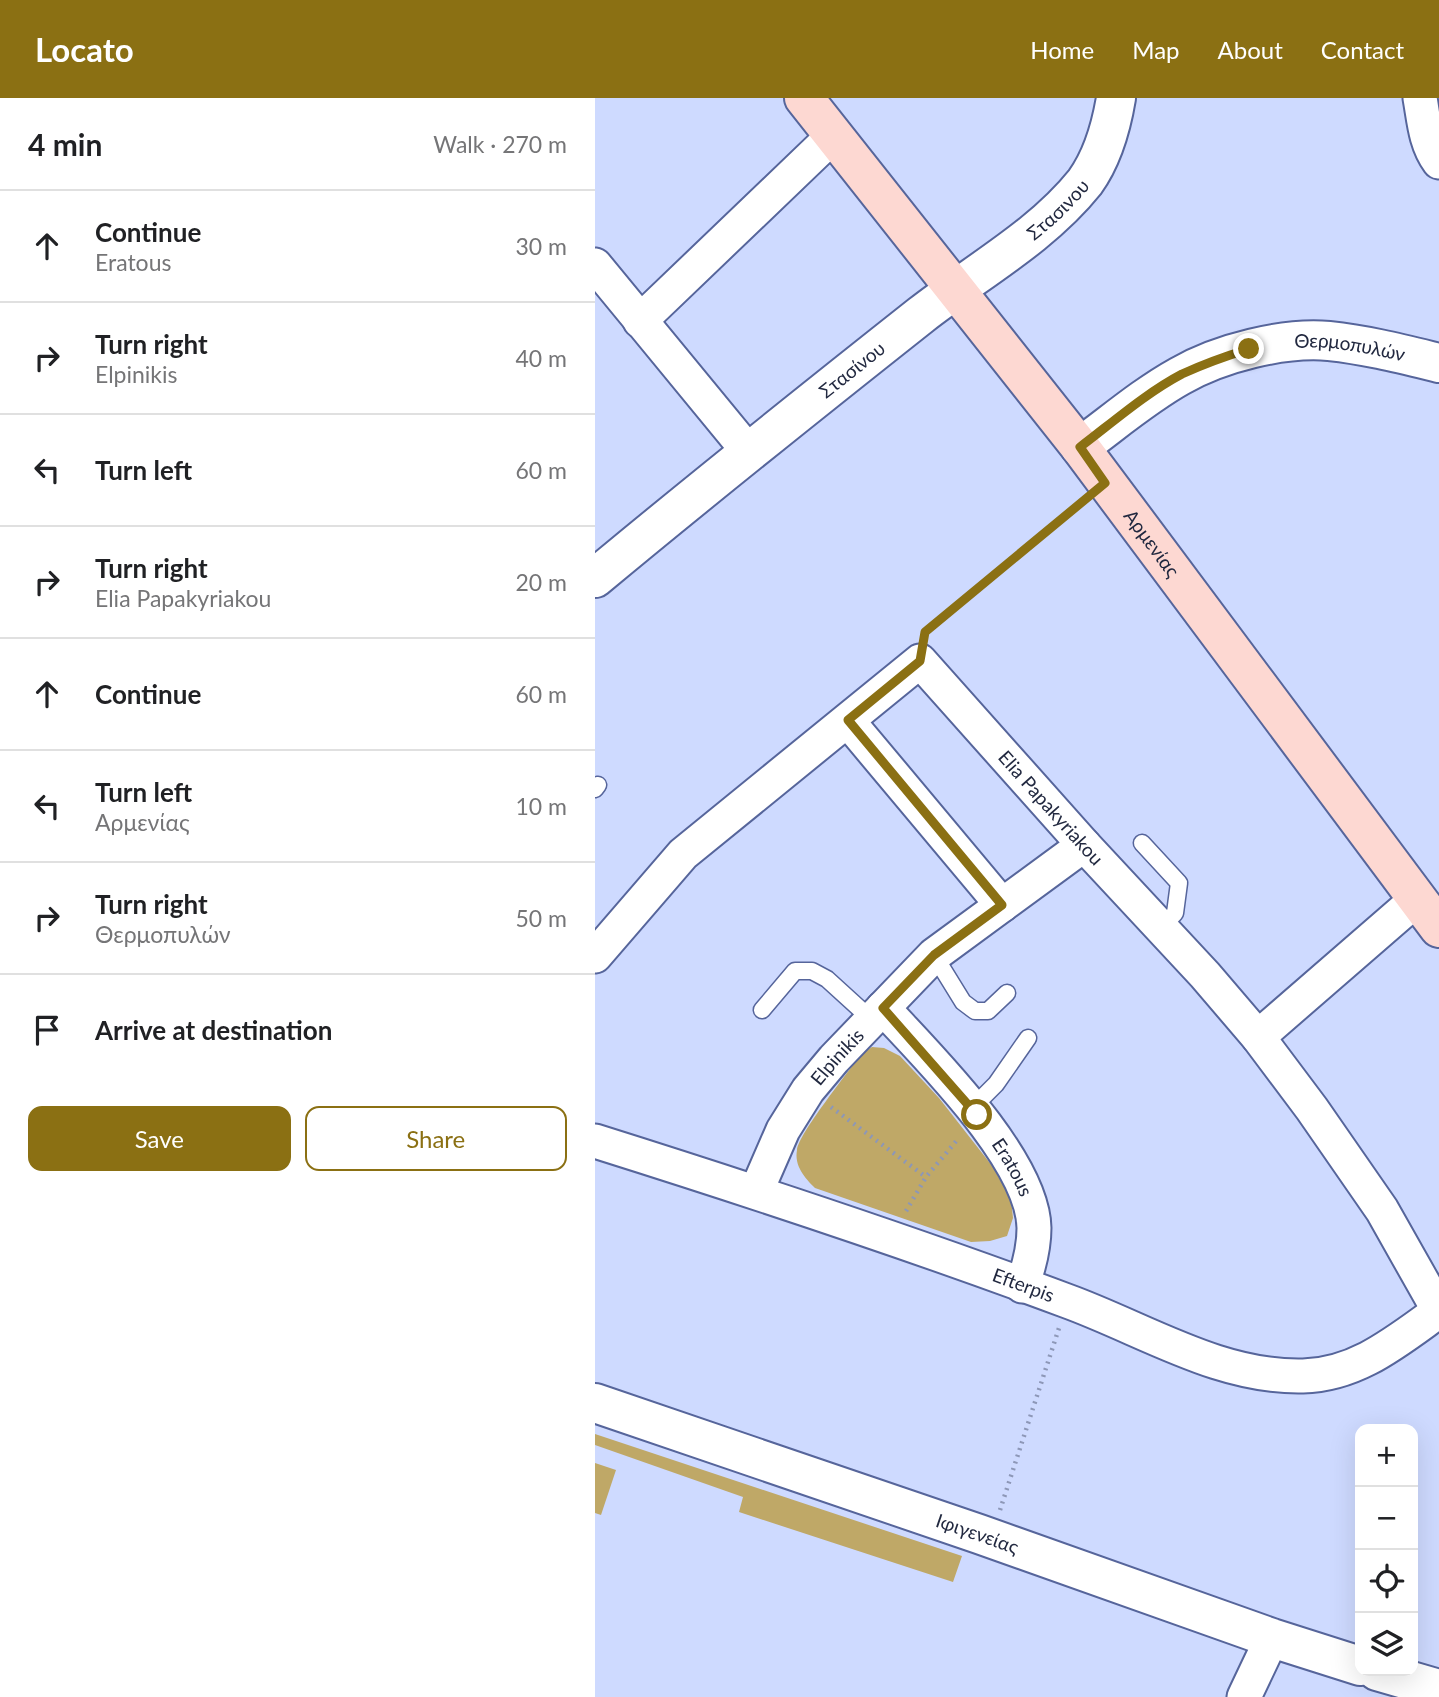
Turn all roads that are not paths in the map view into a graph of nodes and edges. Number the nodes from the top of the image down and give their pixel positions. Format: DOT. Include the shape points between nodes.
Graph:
graph roads {
  1 [pos="804,98"];
  2 [pos="1115,98"];
  3 [pos="1420,98"];
  4 [pos="834,135"];
  5 [pos="1439,162"];
  6 [pos="595,265"];
  7 [pos="955,289"];
  8 [pos="640,321"];
  9 [pos="1439,363"];
  10 [pos="1080,447"];
  11 [pos="748,451"];
  12 [pos="595,579"];
  13 [pos="848,720"];
  14 [pos="1142,843"];
  15 [pos="1084,845"];
  16 [pos="1002,905"];
  17 [pos="1428,914"];
  18 [pos="1161,928"];
  19 [pos="934,955"];
  20 [pos="595,956"];
  21 [pos="1007,993"];
  22 [pos="762,1010"];
  23 [pos="878,1014"];
  24 [pos="1258,1037"];
  25 [pos="1028,1038"];
  26 [pos="974,1111"];
  27 [pos="595,1141"];
  28 [pos="756,1192"];
  29 [pos="1023,1286"];
  30 [pos="1439,1311"];
  31 [pos="595,1403"];
  32 [pos="1272,1638"];
  33 [pos="1355,1664"];
  34 [pos="1394,1676"];
  35 [pos="1439,1689"];
  36 [pos="1244,1697"];
  1 -- 4 [label="main road, Αρμενίας"];
  2 -- 7 [label="street, Στασινου" via="1104,148 1086,180 1041,228"];
  3 -- 5 [label="street" via="1426,134"];
  4 -- 7 [label="main road, Αρμενίας"];
  4 -- 8 [label="street"];
  6 -- 8 [label="street"];
  7 -- 10 [label="main road, Αρμενίας"];
  7 -- 11 [label="street, Στασίνου"];
  8 -- 11 [label="street"];
  9 -- 10 [label="street, Θερμοπυλών" via="1326,341 1249,349 1182,374"];
  10 -- 17 [label="main road, Αρμενίας"];
  11 -- 12 [label="street"];
  13 -- 15 [label="street, Elia Papakyriakou" via="920,661"];
  13 -- 16 [label="street"];
  13 -- 20 [label="street" via="683,854"];
  14 -- 18 [label="lane" via="1179,883 1175,912"];
  15 -- 16 [label="street, Elpinikis"];
  15 -- 18 [label="street, Elia Papakyriakou"];
  16 -- 19 [label="street, Elpinikis"];
  17 -- 24 [label="street"];
  18 -- 24 [label="street, Elia Papakyriakou"];
  19 -- 21 [label="lane" via="964,1002 975,1011 988,1010"];
  19 -- 23 [label="street, Elpinikis"];
  22 -- 23 [label="lane" via="795,971 812,971"];
  23 -- 26 [label="street, Eratous"];
  23 -- 28 [label="street, Elpinikis" via="808,1090 783,1130"];
  24 -- 30 [label="street, Elia Papakyriakou" via="1382,1210"];
  25 -- 26 [label="lane"];
  26 -- 29 [label="street, Eratous" via="1005,1150 1025,1189 1034,1225"];
  27 -- 28 [label="street, Efterpis"];
  28 -- 29 [label="street, Efterpis"];
  29 -- 30 [label="street, Efterpis" via="1226,1366 1261,1375 1342,1371 1372,1358"];
  31 -- 32 [label="street, Ιφιγενείας"];
  32 -- 33 [label="street, Ιφιγενείας"];
  32 -- 36 [label="street"];
  34 -- 35 [label="street"];
}
